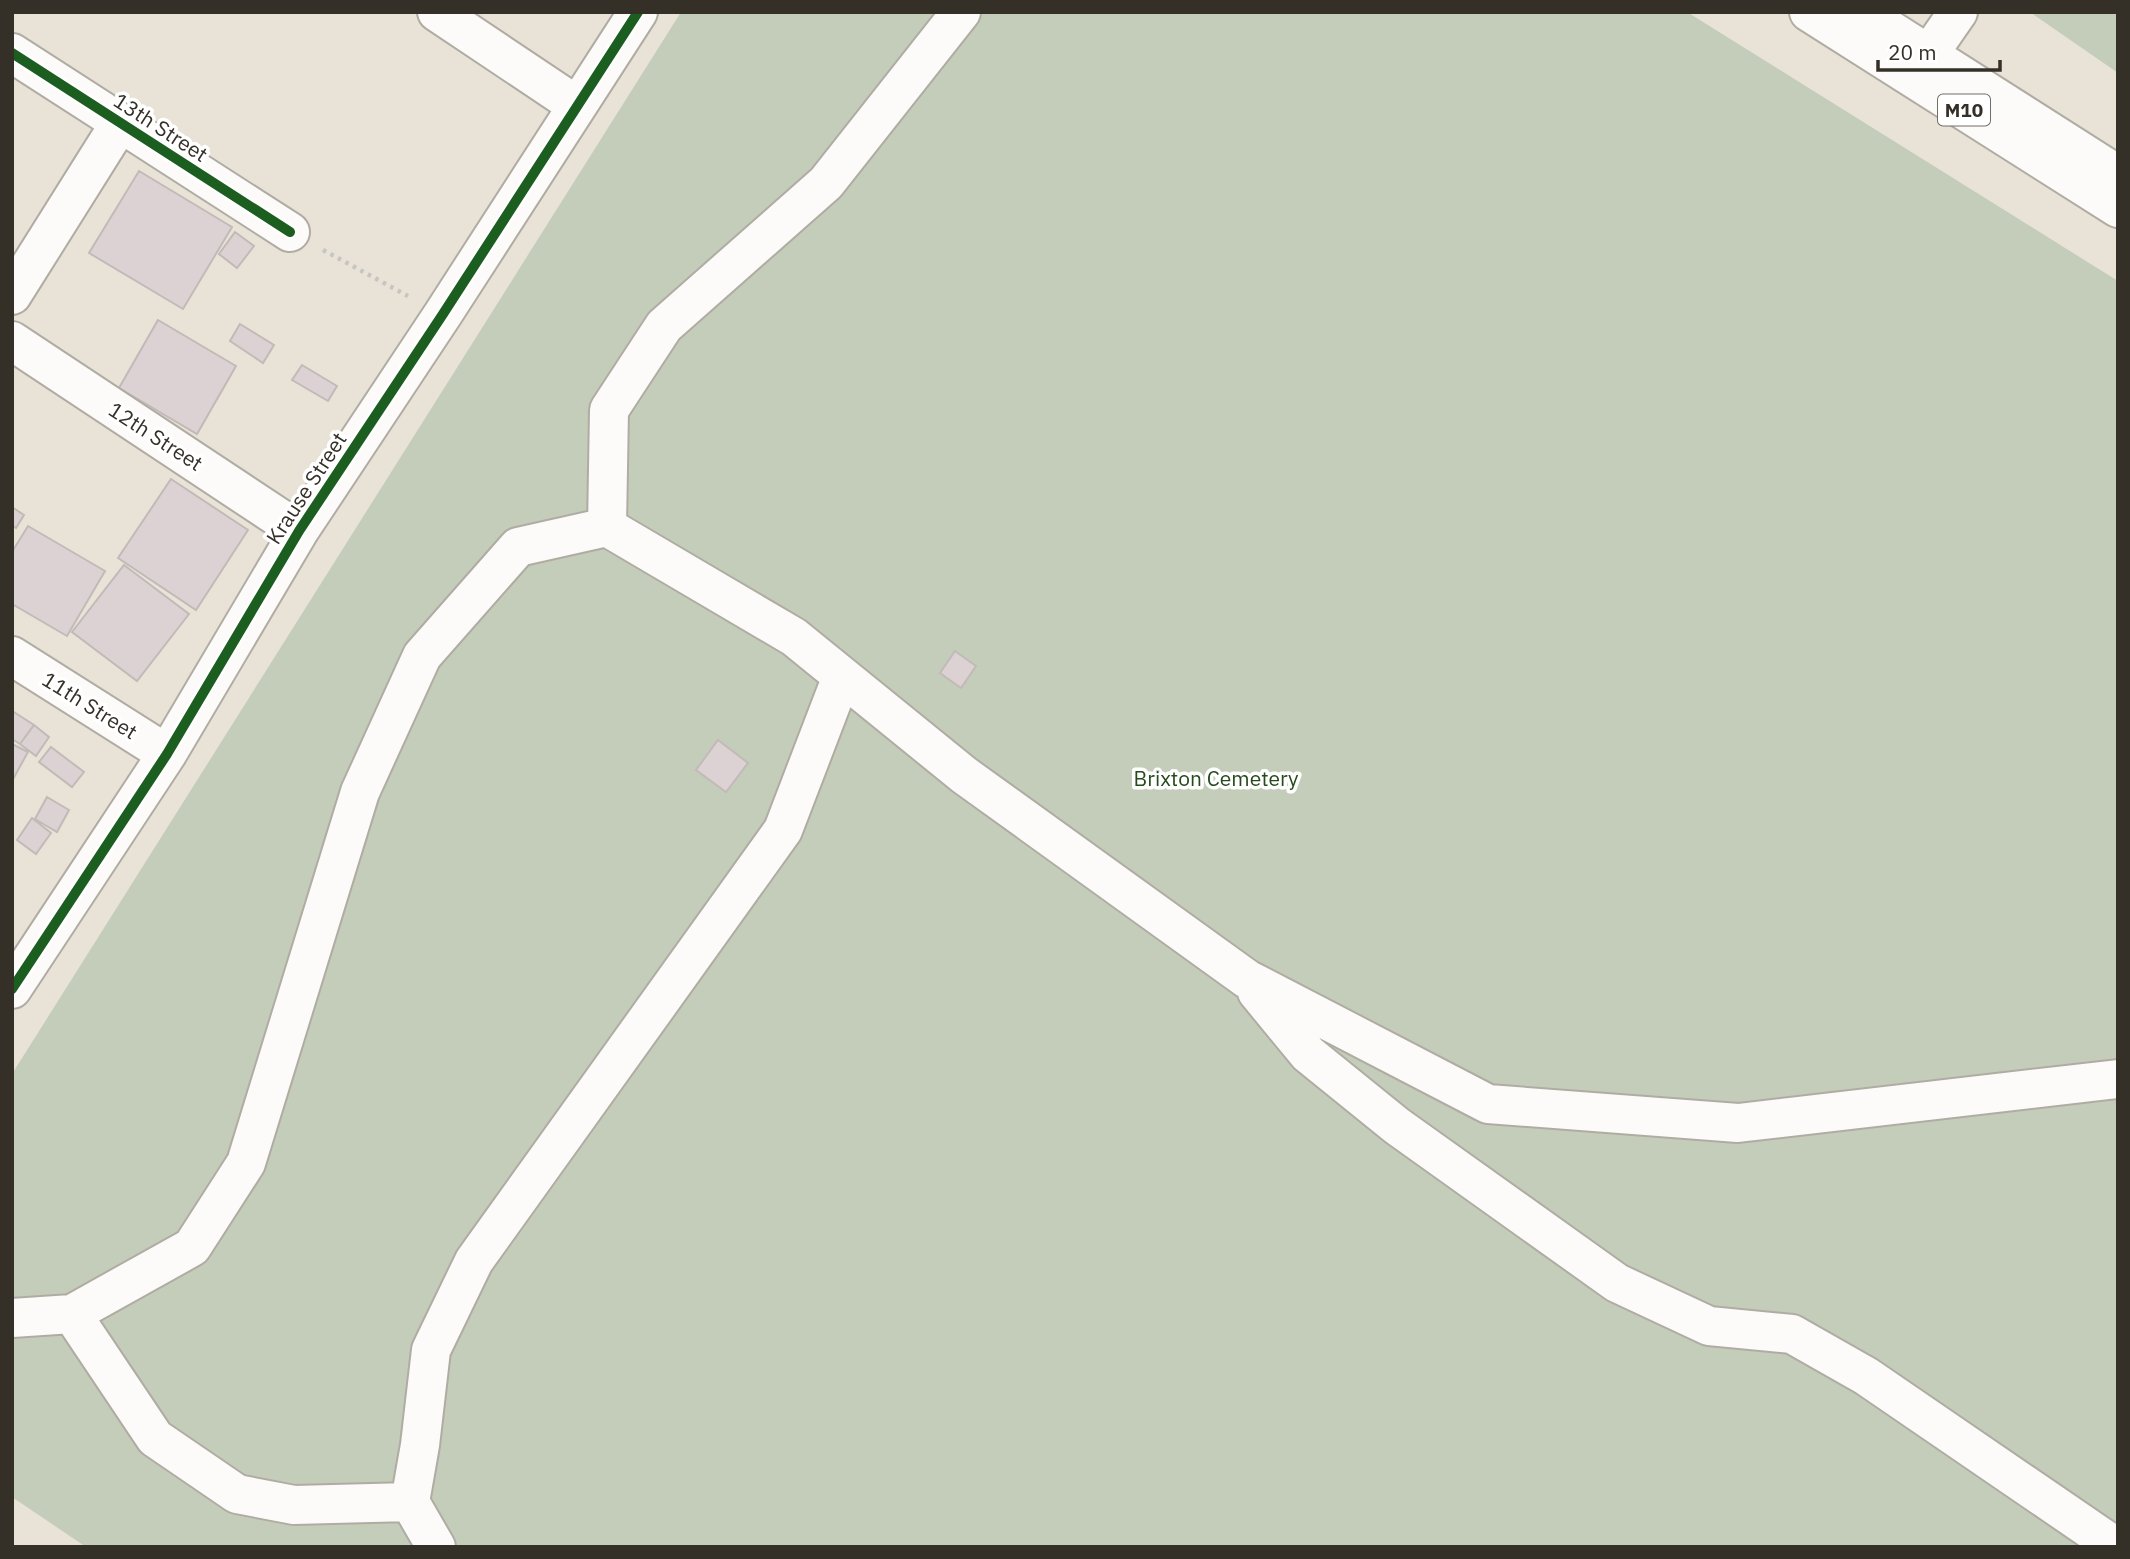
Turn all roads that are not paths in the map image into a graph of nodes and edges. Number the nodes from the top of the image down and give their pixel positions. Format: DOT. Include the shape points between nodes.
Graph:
graph roads {
  1 [pos="437,12"];
  2 [pos="638,12"];
  3 [pos="961,12"];
  4 [pos="1809,12"];
  5 [pos="1862,12"];
  6 [pos="1958,12"];
  7 [pos="12,52"];
  8 [pos="1921,66"];
  9 [pos="576,105"];
  10 [pos="120,123"];
  11 [pos="2118,175"];
  12 [pos="2118,208"];
  13 [pos="290,232"];
  14 [pos="12,295"];
  15 [pos="12,341"];
  16 [pos="607,527"];
  17 [pos="299,531"];
  18 [pos="12,656"];
  19 [pos="842,676"];
  20 [pos="167,754"];
  21 [pos="15,979"];
  22 [pos="1247,979"];
  23 [pos="2118,1079"];
  24 [pos="72,1314"];
  25 [pos="12,1318"];
  26 [pos="410,1502"];
  27 [pos="436,1547"];
  28 [pos="2116,1547"];
  1 -- 9 [label="street"];
  2 -- 9 [label="street, Krause Street"];
  3 -- 16 [label="street" via="825,183 664,326 609,410"];
  4 -- 8 [label="street, M10"];
  5 -- 8 [label="street, M10"];
  6 -- 8 [label="street"];
  7 -- 10 [label="street, 13th Street"];
  8 -- 11 [label="street, M10"];
  8 -- 12 [label="street, M10"];
  9 -- 17 [label="street, Krause Street"];
  10 -- 13 [label="street, 13th Street"];
  10 -- 14 [label="street"];
  15 -- 17 [label="street, 12th Street"];
  16 -- 19 [label="street" via="794,637"];
  16 -- 24 [label="street" via="519,547 422,656 360,792 246,1163 192,1247"];
  17 -- 20 [label="street, Krause Street"];
  18 -- 20 [label="street, 11th Street"];
  19 -- 22 [label="street" via="964,775"];
  19 -- 26 [label="street" via="783,830 474,1261 431,1350"];
  20 -- 21 [label="street, Krause Street"];
  22 -- 23 [label="street" via="1488,1104 1738,1123"];
  22 -- 28 [label="street" via="1308,1054 1397,1126 1617,1283 1709,1326 1792,1334 1866,1376"];
  24 -- 25 [label="street"];
  24 -- 26 [label="street" via="155,1438 237,1493 294,1505"];
  26 -- 27 [label="street"];
}
